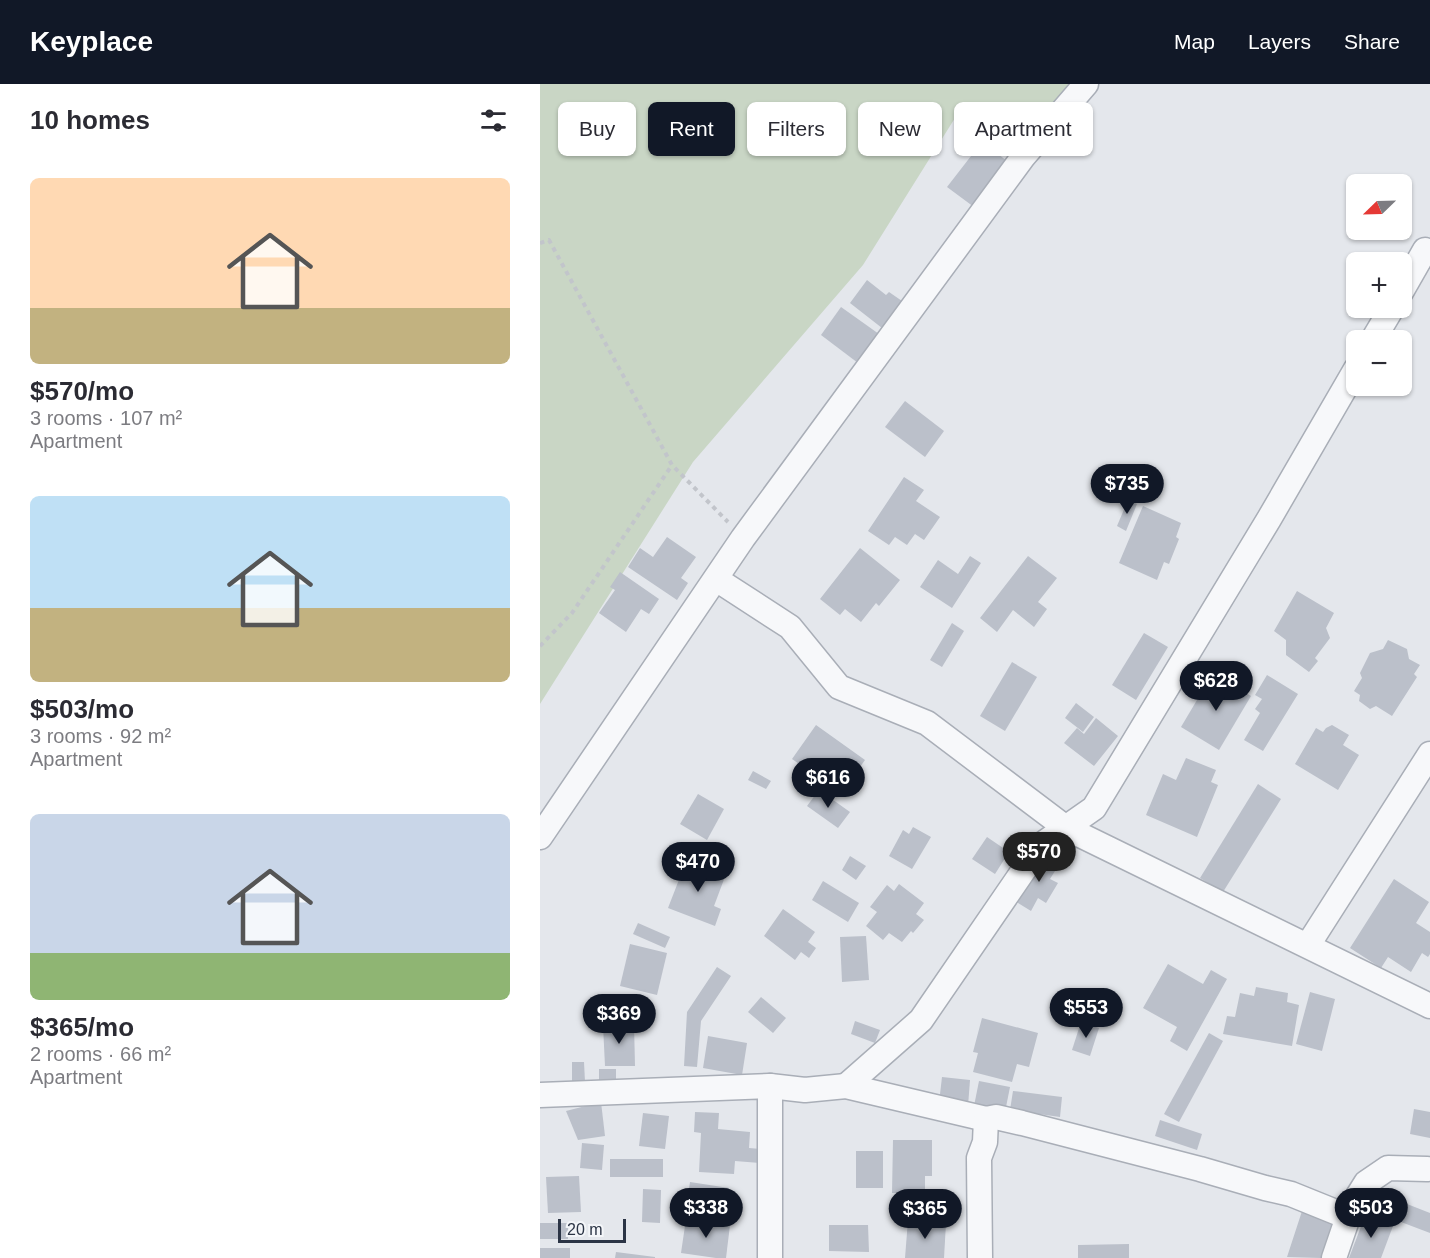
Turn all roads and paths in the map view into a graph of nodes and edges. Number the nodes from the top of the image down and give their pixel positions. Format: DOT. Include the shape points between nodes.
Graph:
graph roads {
  1 [pos="1086,84"];
  2 [pos="540,243"];
  3 [pos="1425,250"];
  4 [pos="1412,273"];
  5 [pos="1346,386"];
  6 [pos="672,465"];
  7 [pos="743,538"];
  8 [pos="716,579"];
  9 [pos="540,646"];
  10 [pos="1430,754"];
  11 [pos="1066,828"];
  12 [pos="540,837"];
  13 [pos="1308,945"];
  14 [pos="1430,1006"];
  15 [pos="770,1086"];
  16 [pos="846,1086"];
  17 [pos="540,1095"];
  18 [pos="986,1119"];
  19 [pos="1427,1169"];
  20 [pos="1347,1218"];
  21 [pos="770,1258"];
  22 [pos="980,1258"];
  23 [pos="1334,1258"];
  1 -- 7 [label="street" via="1023,157"];
  2 -- 6 [label="path" via="549,240"];
  3 -- 4 [label="street"];
  5 -- 11 [label="street" via="1094,808"];
  6 -- 7 [label="path"];
  6 -- 9 [label="path" via="572,613"];
  7 -- 8 [label="street"];
  8 -- 11 [label="street" via="790,627 840,687 927,723"];
  8 -- 12 [label="street"];
  10 -- 13 [label="street"];
  11 -- 13 [label="street"];
  11 -- 16 [label="street" via="1041,845 921,1020"];
  13 -- 14 [label="street"];
  15 -- 16 [label="street" via="805,1090"];
  15 -- 17 [label="street"];
  15 -- 21 [label="street"];
  16 -- 18 [label="street"];
  18 -- 20 [label="street" via="1022,1123 1200,1169 1291,1194"];
  18 -- 22 [label="street" via="986,1142 979,1158"];
  19 -- 20 [label="street" via="1388,1168 1366,1184"];
  20 -- 23 [label="street"];
}
